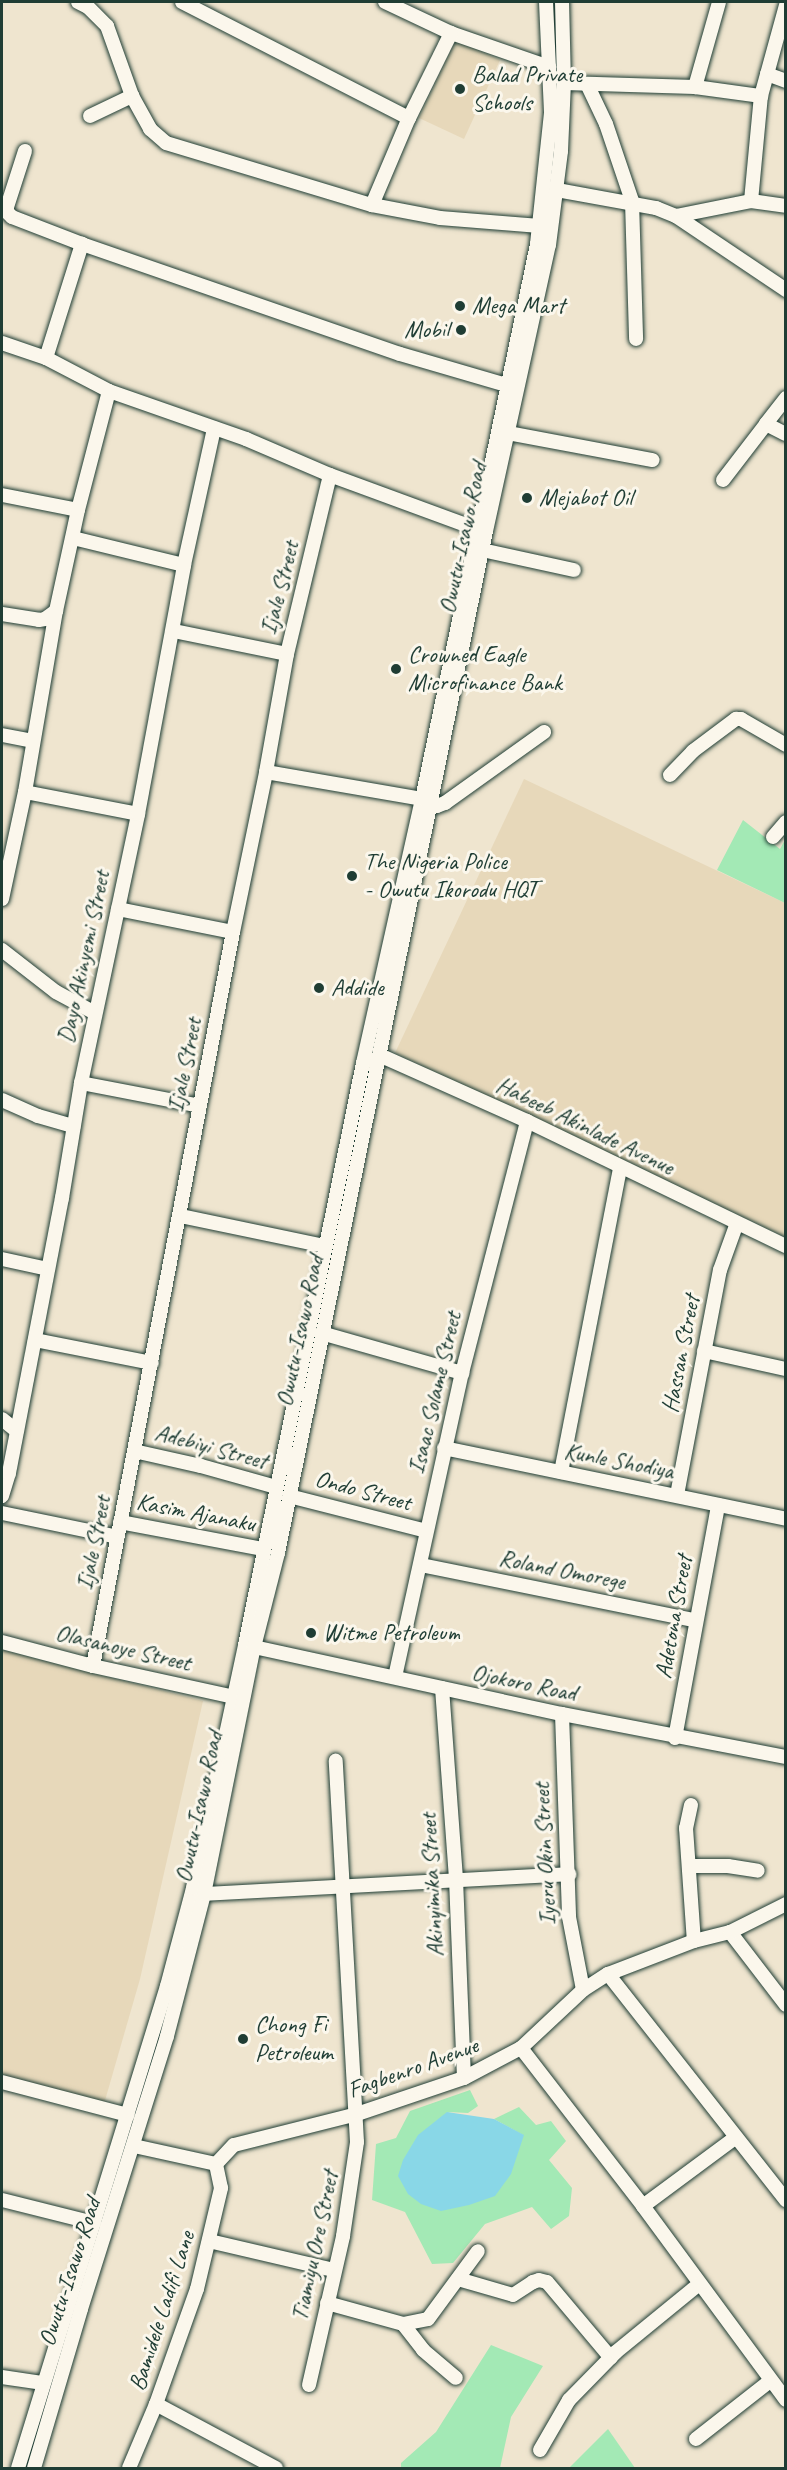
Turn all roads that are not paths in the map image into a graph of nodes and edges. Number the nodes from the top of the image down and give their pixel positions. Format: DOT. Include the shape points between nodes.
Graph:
graph roads {
  1 [pos="78,2"];
  2 [pos="182,2"];
  3 [pos="385,2"];
  4 [pos="546,2"];
  5 [pos="562,2"];
  6 [pos="719,2"];
  7 [pos="786,5"];
  8 [pos="451,33"];
  9 [pos="549,68"];
  10 [pos="767,75"];
  11 [pos="786,81"];
  12 [pos="564,83"];
  13 [pos="587,84"];
  14 [pos="695,87"];
  15 [pos="132,96"];
  16 [pos="761,96"];
  17 [pos="90,116"];
  18 [pos="409,118"];
  19 [pos="25,151"];
  20 [pos="557,190"];
  21 [pos="632,201"];
  22 [pos="752,201"];
  23 [pos="372,205"];
  24 [pos="786,206"];
  25 [pos="676,216"];
  26 [pos="540,226"];
  27 [pos="82,244"];
  28 [pos="786,290"];
  29 [pos="636,339"];
  30 [pos="2,343"];
  31 [pos="46,358"];
  32 [pos="506,385"];
  33 [pos="109,391"];
  34 [pos="786,398"];
  35 [pos="765,424"];
  36 [pos="214,428"];
  37 [pos="508,433"];
  38 [pos="786,434"];
  39 [pos="652,460"];
  40 [pos="330,475"];
  41 [pos="723,480"];
  42 [pos="2,495"];
  43 [pos="78,510"];
  44 [pos="477,529"];
  45 [pos="73,538"];
  46 [pos="482,550"];
  47 [pos="184,565"];
  48 [pos="574,570"];
  49 [pos="56,611"];
  50 [pos="2,614"];
  51 [pos="174,631"];
  52 [pos="286,654"];
  53 [pos="544,732"];
  54 [pos="2,735"];
  55 [pos="32,741"];
  56 [pos="786,745"];
  57 [pos="266,772"];
  58 [pos="670,775"];
  59 [pos="25,792"];
  60 [pos="428,801"];
  61 [pos="138,814"];
  62 [pos="786,822"];
  63 [pos="773,837"];
  64 [pos="2,899"];
  65 [pos="118,909"];
  66 [pos="233,932"];
  67 [pos="2,950"];
  68 [pos="95,1012"];
  69 [pos="379,1060"];
  70 [pos="363,1063"];
  71 [pos="81,1083"];
  72 [pos="2,1100"];
  73 [pos="200,1106"];
  74 [pos="527,1121"];
  75 [pos="74,1126"];
  76 [pos="620,1168"];
  77 [pos="181,1216"];
  78 [pos="737,1223"];
  79 [pos="325,1246"];
  80 [pos="786,1246"];
  81 [pos="2,1259"];
  82 [pos="48,1269"];
  83 [pos="321,1333"];
  84 [pos="34,1340"];
  85 [pos="704,1351"];
  86 [pos="152,1363"];
  87 [pos="786,1369"];
  88 [pos="462,1373"];
  89 [pos="2,1419"];
  90 [pos="17,1431"];
  91 [pos="444,1448"];
  92 [pos="135,1451"];
  93 [pos="561,1472"];
  94 [pos="276,1487"];
  95 [pos="2,1496"];
  96 [pos="290,1496"];
  97 [pos="677,1496"];
  98 [pos="718,1505"];
  99 [pos="2,1513"];
  100 [pos="786,1519"];
  101 [pos="120,1522"];
  102 [pos="426,1531"];
  103 [pos="117,1537"];
  104 [pos="263,1549"];
  105 [pos="420,1565"];
  106 [pos="695,1620"];
  107 [pos="2,1642"];
  108 [pos="254,1647"];
  109 [pos="93,1666"];
  110 [pos="395,1677"];
  111 [pos="442,1688"];
  112 [pos="234,1697"];
  113 [pos="562,1714"];
  114 [pos="675,1738"];
  115 [pos="785,1753"];
  116 [pos="336,1761"];
  117 [pos="691,1805"];
  118 [pos="689,1866"];
  119 [pos="758,1871"];
  120 [pos="568,1874"];
  121 [pos="456,1879"];
  122 [pos="341,1888"];
  123 [pos="204,1894"];
  124 [pos="786,1904"];
  125 [pos="730,1932"];
  126 [pos="694,1941"];
  127 [pos="608,1974"];
  128 [pos="583,1990"];
  129 [pos="786,2005"];
  130 [pos="521,2048"];
  131 [pos="464,2078"];
  132 [pos="2,2082"];
  133 [pos="357,2114"];
  134 [pos="128,2115"];
  135 [pos="735,2138"];
  136 [pos="134,2146"];
  137 [pos="216,2164"];
  138 [pos="2,2200"];
  139 [pos="786,2200"];
  140 [pos="643,2206"];
  141 [pos="94,2223"];
  142 [pos="209,2241"];
  143 [pos="478,2251"];
  144 [pos="334,2270"];
  145 [pos="458,2279"];
  146 [pos="699,2284"];
  147 [pos="327,2303"];
  148 [pos="403,2324"];
  149 [pos="611,2358"];
  150 [pos="2,2377"];
  151 [pos="456,2378"];
  152 [pos="770,2381"];
  153 [pos="42,2384"];
  154 [pos="309,2385"];
  155 [pos="786,2400"];
  156 [pos="156,2404"];
  157 [pos="696,2439"];
  158 [pos="540,2450"];
  159 [pos="18,2469"];
  160 [pos="34,2469"];
  161 [pos="129,2469"];
  162 [pos="276,2469"];
  1 -- 15 [label="street" via="88,6 107,26"];
  2 -- 18 [label="street"];
  3 -- 8 [label="street"];
  4 -- 9 [label="street, Owutu-Isawo Road"];
  5 -- 12 [label="street, Owutu-Isawo Road"];
  6 -- 14 [label="street"];
  7 -- 10 [label="street"];
  8 -- 9 [label="street"];
  8 -- 18 [label="street"];
  9 -- 26 [label="street, Owutu-Isawo Road" via="551,112"];
  10 -- 11 [label="street"];
  10 -- 16 [label="street"];
  12 -- 13 [label="street"];
  12 -- 20 [label="street, Owutu-Isawo Road"];
  13 -- 14 [label="street"];
  13 -- 21 [label="street" via="606,124"];
  14 -- 16 [label="street"];
  15 -- 17 [label="street"];
  15 -- 23 [label="street" via="150,129 166,143"];
  16 -- 22 [label="street"];
  18 -- 23 [label="street"];
  19 -- 27 [label="street" via="7,212"];
  20 -- 21 [label="street"];
  20 -- 37 [label="street, Owutu-Isawo Road" via="549,245"];
  21 -- 25 [label="street"];
  21 -- 29 [label="street"];
  22 -- 24 [label="street"];
  22 -- 25 [label="street"];
  23 -- 26 [label="street" via="440,218"];
  25 -- 28 [label="street"];
  26 -- 32 [label="street, Owutu-Isawo Road"];
  27 -- 31 [label="street"];
  27 -- 32 [label="street" via="400,354"];
  30 -- 31 [label="street"];
  31 -- 33 [label="street"];
  32 -- 44 [label="street, Owutu-Isawo Road"];
  33 -- 36 [label="street"];
  33 -- 43 [label="street"];
  34 -- 35 [label="street"];
  35 -- 38 [label="street"];
  35 -- 41 [label="street"];
  36 -- 40 [label="street"];
  36 -- 47 [label="street, Dayo Akinyemi Street"];
  37 -- 39 [label="street"];
  37 -- 46 [label="street, Owutu-Isawo Road"];
  40 -- 44 [label="street"];
  40 -- 52 [label="street, Ijale Street"];
  42 -- 43 [label="street"];
  43 -- 45 [label="street"];
  44 -- 60 [label="street, Owutu-Isawo Road"];
  45 -- 47 [label="street"];
  45 -- 49 [label="street"];
  46 -- 48 [label="street"];
  46 -- 60 [label="street, Owutu-Isawo Road"];
  47 -- 51 [label="street, Dayo Akinyemi Street"];
  49 -- 50 [label="street" via="39,620"];
  49 -- 55 [label="street"];
  51 -- 52 [label="street"];
  51 -- 61 [label="street, Dayo Akinyemi Street"];
  52 -- 57 [label="street, Ijale Street"];
  53 -- 60 [label="street" via="445,803 437,806"];
  54 -- 55 [label="street"];
  55 -- 59 [label="street"];
  56 -- 58 [label="street" via="736,719 693,751"];
  57 -- 60 [label="street"];
  57 -- 66 [label="street, Ijale Street"];
  59 -- 61 [label="street"];
  59 -- 64 [label="street"];
  60 -- 69 [label="street, Owutu-Isawo Road"];
  60 -- 70 [label="street, Owutu-Isawo Road"];
  61 -- 65 [label="street, Dayo Akinyemi Street"];
  62 -- 63 [label="street"];
  65 -- 66 [label="street"];
  65 -- 68 [label="street, Dayo Akinyemi Street"];
  66 -- 73 [label="street, Ijale Street"];
  67 -- 68 [label="street" via="56,992"];
  68 -- 71 [label="street, Dayo Akinyemi Street"];
  69 -- 70 [label="street, Habeeb Akinlade Avenue"];
  69 -- 74 [label="street, Habeeb Akinlade Avenue" via="386,1058"];
  69 -- 83 [label="street, Owutu-Isawo Road"];
  70 -- 79 [label="street, Owutu-Isawo Road"];
  71 -- 73 [label="street"];
  71 -- 75 [label="street, Dayo Akinyemi Street"];
  72 -- 75 [label="street"];
  73 -- 77 [label="street, Ijale Street"];
  74 -- 76 [label="street, Habeeb Akinlade Avenue"];
  74 -- 88 [label="street, Isaac Solame Street"];
  75 -- 82 [label="street, Dayo Akinyemi Street"];
  76 -- 78 [label="street, Habeeb Akinlade Avenue"];
  76 -- 93 [label="street"];
  77 -- 79 [label="street"];
  77 -- 86 [label="street, Ijale Street"];
  78 -- 80 [label="street, Habeeb Akinlade Avenue"];
  78 -- 85 [label="street, Hassan Street" via="720,1270"];
  79 -- 94 [label="street, Owutu-Isawo Road"];
  81 -- 82 [label="street"];
  82 -- 84 [label="street, Dayo Akinyemi Street"];
  83 -- 88 [label="street"];
  83 -- 96 [label="street, Owutu-Isawo Road"];
  84 -- 86 [label="street"];
  84 -- 90 [label="street, Dayo Akinyemi Street"];
  85 -- 87 [label="street"];
  85 -- 97 [label="street, Hassan Street"];
  86 -- 92 [label="street, Ijale Street"];
  88 -- 91 [label="street, Isaac Solame Street"];
  89 -- 90 [label="street"];
  90 -- 95 [label="street, Dayo Akinyemi Street"];
  91 -- 93 [label="street, Kunle Shodiya"];
  91 -- 102 [label="street, Isaac Solame Street"];
  92 -- 94 [label="street, Adebiyi Street"];
  92 -- 101 [label="street, Ijale Street"];
  93 -- 97 [label="street, Kunle Shodiya"];
  94 -- 104 [label="street, Owutu-Isawo Road"];
  96 -- 102 [label="street, Ondo Street"];
  96 -- 108 [label="street, Owutu-Isawo Road"];
  97 -- 98 [label="street, Kunle Shodiya"];
  98 -- 100 [label="street, Kunle Shodiya"];
  98 -- 106 [label="street, Adetona Street"];
  99 -- 103 [label="street"];
  101 -- 103 [label="street, Ijale Street"];
  101 -- 104 [label="street, Kasim Ajanaku"];
  102 -- 105 [label="street, Isaac Solame Street"];
  103 -- 109 [label="street, Ijale Street"];
  104 -- 112 [label="street, Owutu-Isawo Road"];
  105 -- 106 [label="street, Roland Omorege"];
  105 -- 110 [label="street, Isaac Solame Street"];
  106 -- 114 [label="street, Adetona Street"];
  107 -- 109 [label="street, Olasanoye Street"];
  108 -- 110 [label="street, Ojokoro Road"];
  108 -- 123 [label="street, Owutu-Isawo Road"];
  109 -- 112 [label="street, Olasanoye Street"];
  110 -- 111 [label="street, Ojokoro Road"];
  111 -- 113 [label="street, Ojokoro Road"];
  111 -- 121 [label="street, Akinyimika Street"];
  112 -- 134 [label="street, Owutu-Isawo Road" via="193,1888"];
  113 -- 114 [label="street, Ojokoro Road"];
  113 -- 120 [label="street, Iyeru Okin Street"];
  114 -- 115 [label="street, Ojokoro Road"];
  116 -- 122 [label="street, Tiamiyu Ore Street"];
  117 -- 118 [label="street" via="686,1828"];
  118 -- 119 [label="street"];
  118 -- 126 [label="street"];
  120 -- 121 [label="street"];
  120 -- 128 [label="street, Iyeru Okin Street" via="571,1931"];
  121 -- 122 [label="street"];
  121 -- 131 [label="street, Akinyimika Street"];
  122 -- 123 [label="street"];
  122 -- 133 [label="street, Tiamiyu Ore Street"];
  123 -- 136 [label="street, Owutu-Isawo Road"];
  124 -- 125 [label="street, Fagbenro Avenue"];
  125 -- 126 [label="street, Fagbenro Avenue"];
  125 -- 129 [label="street"];
  126 -- 127 [label="street, Fagbenro Avenue"];
  127 -- 128 [label="street, Fagbenro Avenue"];
  127 -- 135 [label="street"];
  128 -- 130 [label="street, Fagbenro Avenue"];
  130 -- 131 [label="street, Fagbenro Avenue"];
  130 -- 140 [label="street"];
  131 -- 133 [label="street, Fagbenro Avenue"];
  132 -- 134 [label="street"];
  133 -- 137 [label="street, Fagbenro Avenue" via="234,2145"];
  133 -- 144 [label="street, Tiamiyu Ore Street" via="356,2159"];
  134 -- 141 [label="street, Owutu-Isawo Road"];
  135 -- 139 [label="street"];
  135 -- 140 [label="street"];
  136 -- 137 [label="street"];
  136 -- 160 [label="street, Owutu-Isawo Road"];
  137 -- 142 [label="street, Bamidele Ladifi Lane" via="221,2188"];
  138 -- 141 [label="street"];
  140 -- 146 [label="street"];
  141 -- 153 [label="street, Owutu-Isawo Road"];
  142 -- 144 [label="street"];
  142 -- 156 [label="street, Bamidele Ladifi Lane" via="197,2289"];
  143 -- 145 [label="street"];
  144 -- 147 [label="street, Tiamiyu Ore Street"];
  145 -- 148 [label="street" via="428,2319"];
  145 -- 149 [label="street" via="513,2295 533,2282 547,2282"];
  146 -- 149 [label="street"];
  146 -- 152 [label="street"];
  147 -- 148 [label="street"];
  147 -- 154 [label="street, Tiamiyu Ore Street"];
  148 -- 151 [label="street" via="423,2350"];
  149 -- 158 [label="street" via="569,2400"];
  150 -- 153 [label="street"];
  152 -- 155 [label="street"];
  152 -- 157 [label="street"];
  153 -- 159 [label="street, Owutu-Isawo Road"];
  156 -- 161 [label="street, Bamidele Ladifi Lane"];
  156 -- 162 [label="street"];
}
